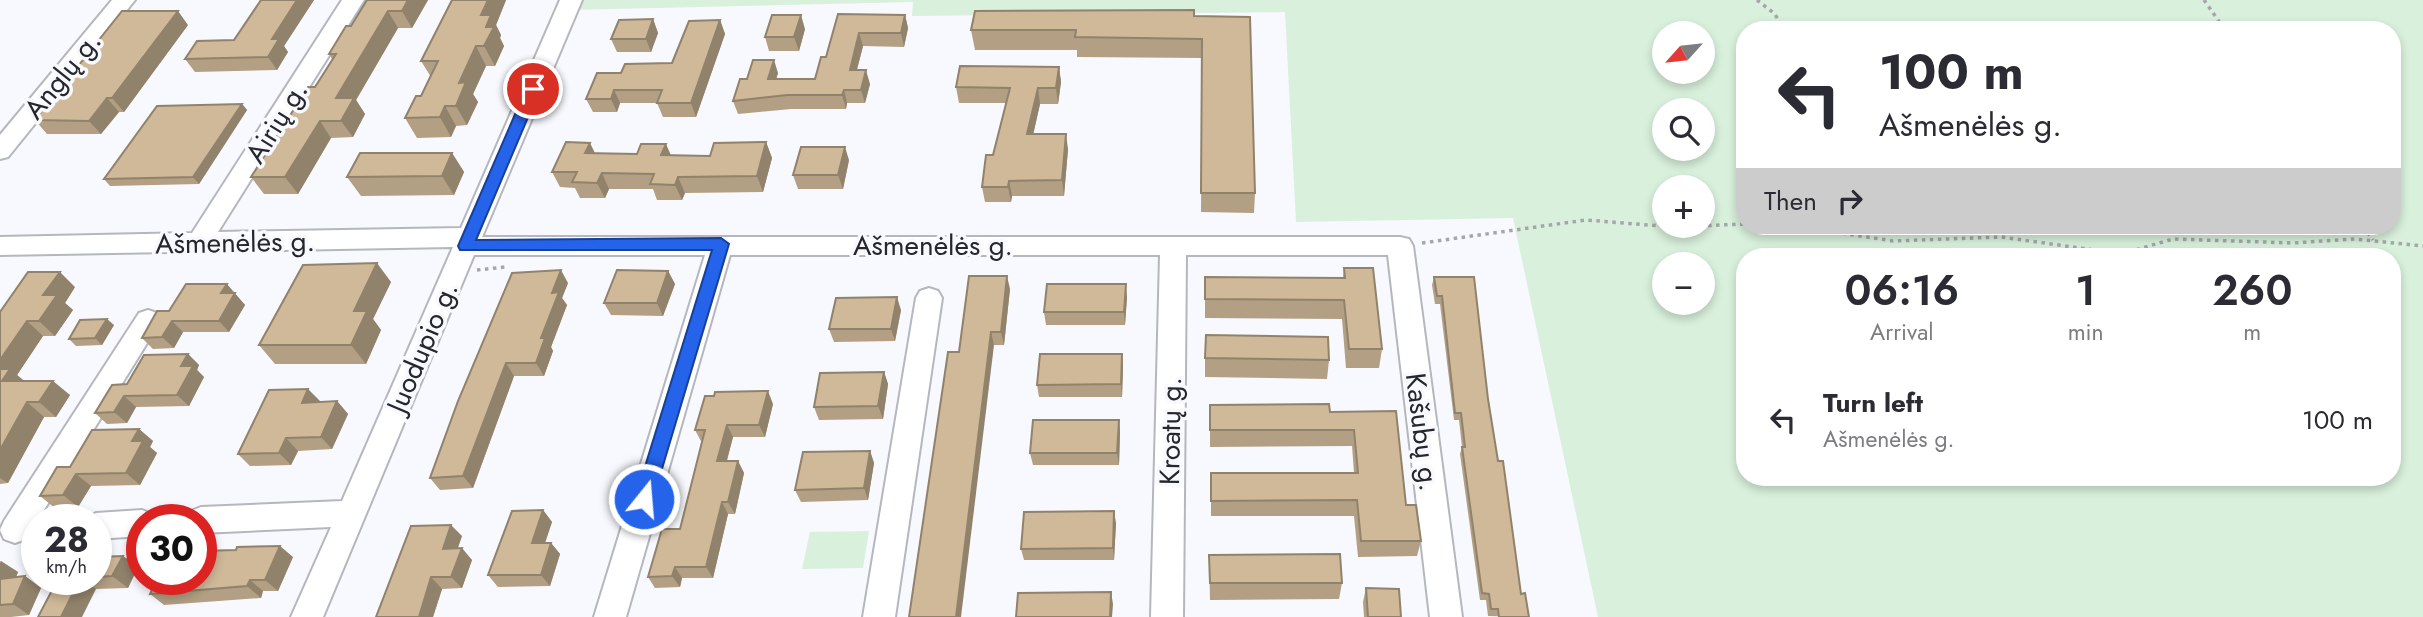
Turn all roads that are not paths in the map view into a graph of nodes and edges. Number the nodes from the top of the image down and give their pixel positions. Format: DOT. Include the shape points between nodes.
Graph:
graph roads {
  1 [pos="124,0"];
  2 [pos="353,0"];
  3 [pos="571,0"];
  4 [pos="0,150"];
  5 [pos="467,241"];
  6 [pos="198,243"];
  7 [pos="721,244"];
  8 [pos="0,246"];
  9 [pos="1173,246"];
  10 [pos="1400,246"];
  11 [pos="929,298"];
  12 [pos="148,320"];
  13 [pos="351,513"];
  14 [pos="217,519"];
  15 [pos="17,530"];
  16 [pos="307,617"];
  17 [pos="610,617"];
  18 [pos="879,617"];
  19 [pos="1167,617"];
  20 [pos="1446,617"];
  1 -- 4 [label="street, Anglų g."];
  2 -- 6 [label="street, Airių g."];
  3 -- 5 [label="street, Juodupio g."];
  5 -- 6 [label="street, Ašmenėlės g."];
  5 -- 7 [label="street, Ašmenėlės g."];
  5 -- 13 [label="street, Juodupio g."];
  6 -- 8 [label="street, Ašmenėlės g."];
  7 -- 9 [label="street, Ašmenėlės g."];
  7 -- 17 [label="street"];
  9 -- 10 [label="street, Ašmenėlės g."];
  9 -- 19 [label="street, Kroatų g."];
  10 -- 20 [label="street, Kašubų g."];
  11 -- 18 [label="street"];
  12 -- 15 [label="street"];
  13 -- 14 [label="street"];
  13 -- 16 [label="street, Juodupio g."];
}
